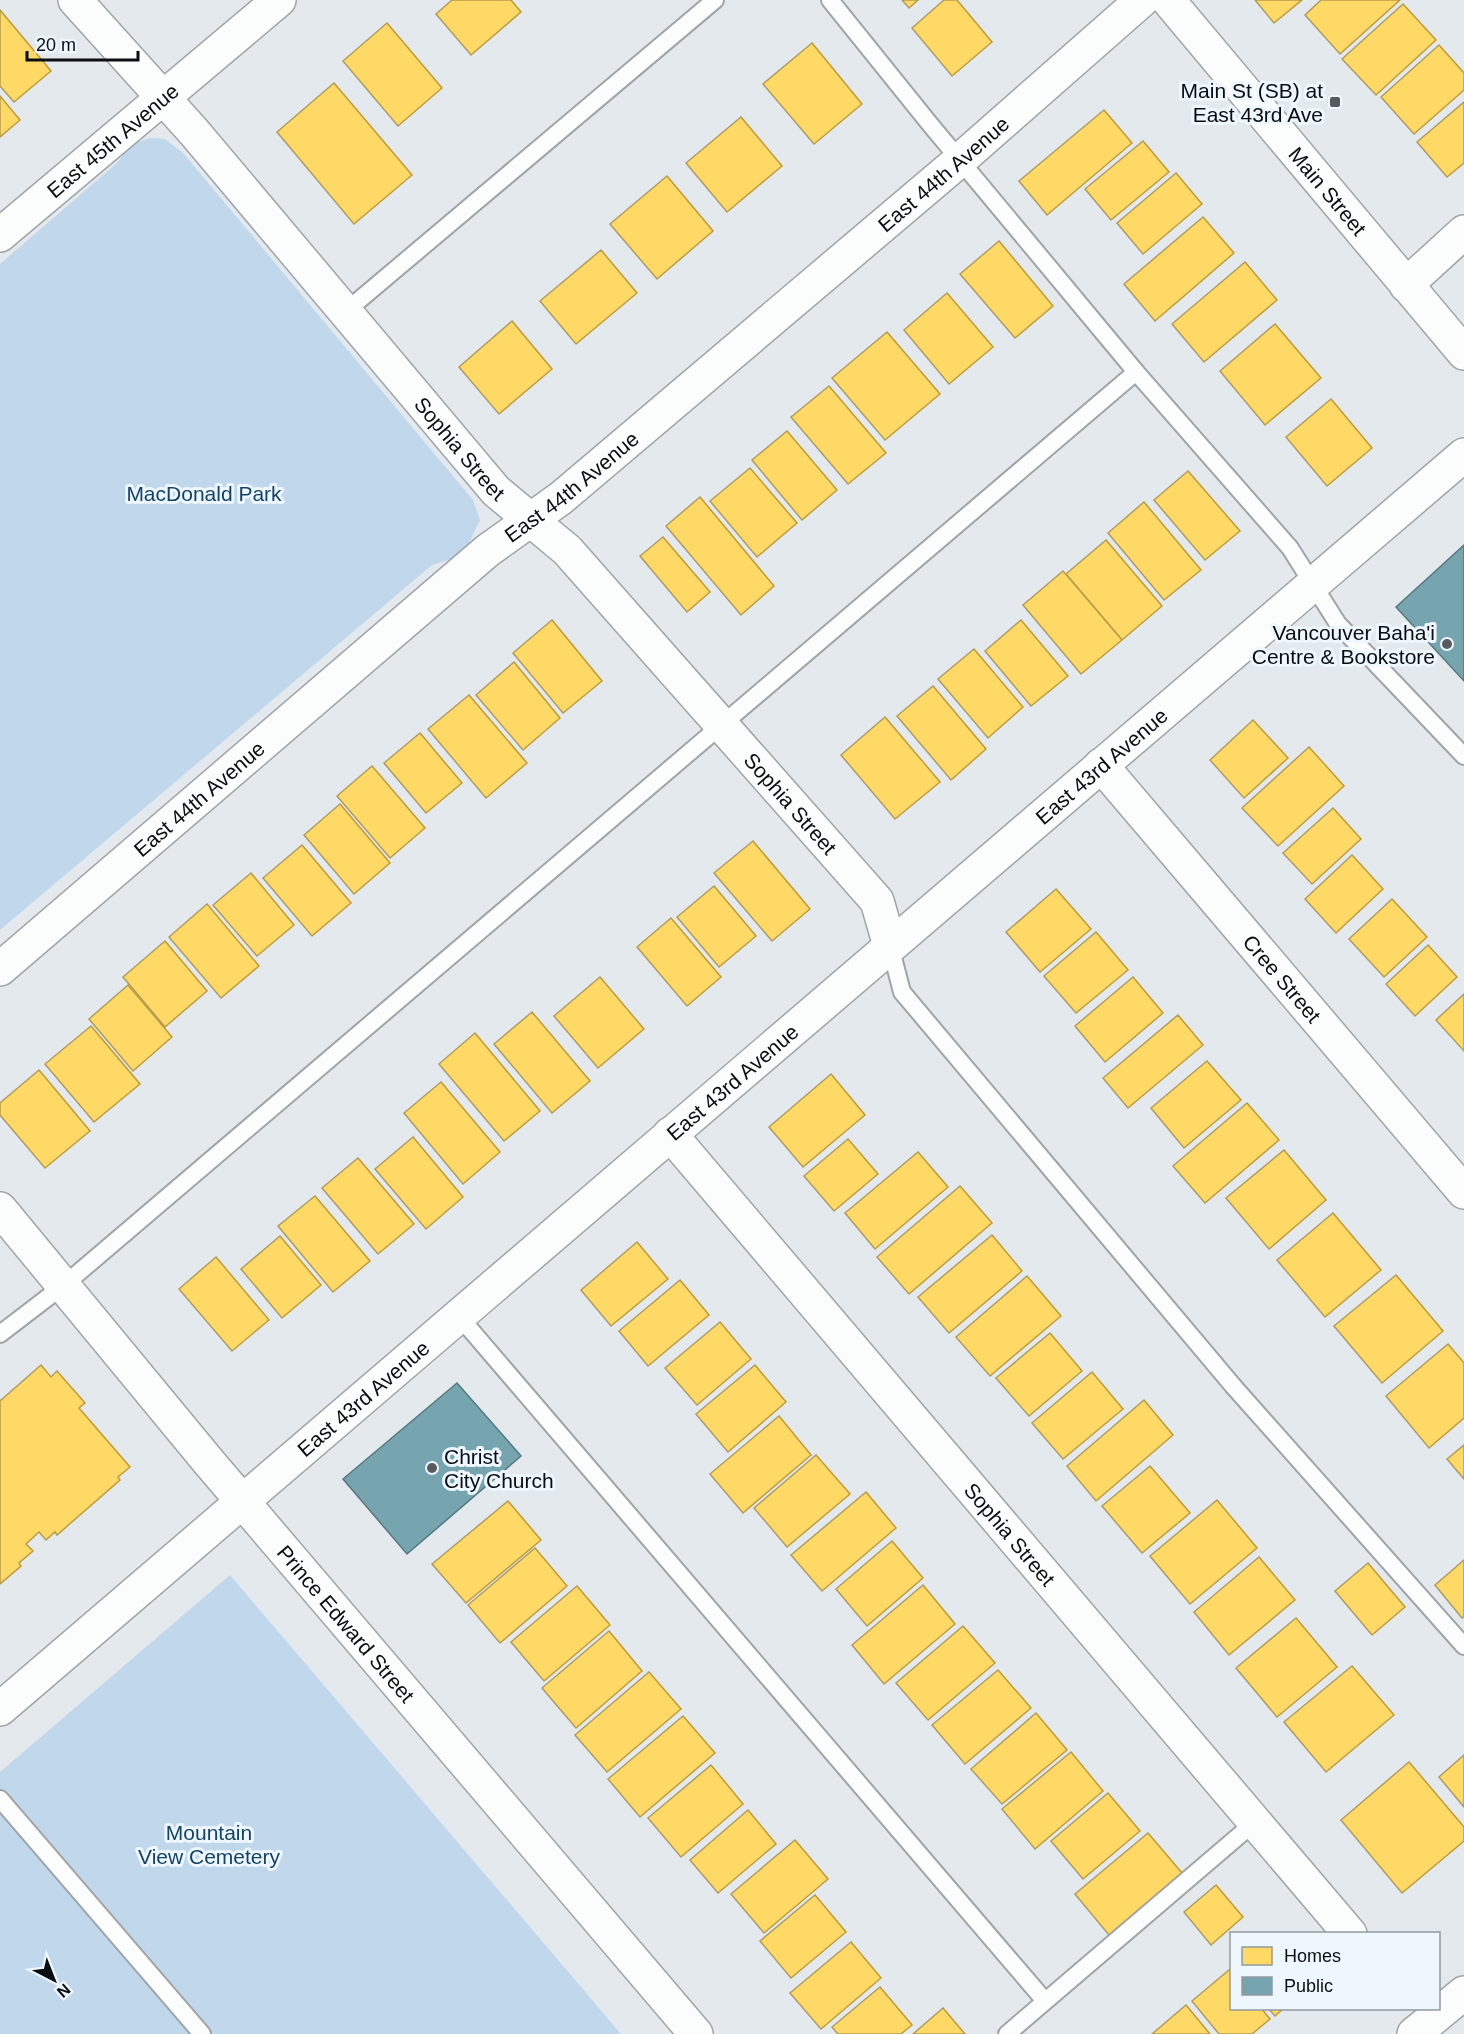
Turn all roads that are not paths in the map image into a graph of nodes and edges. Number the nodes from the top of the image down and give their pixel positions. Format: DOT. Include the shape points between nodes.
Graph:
graph roads {
  1 [pos="75,0"];
  2 [pos="279,0"];
  3 [pos="715,0"];
  4 [pos="830,0"];
  5 [pos="1142,0"];
  6 [pos="1168,0"];
  7 [pos="162,97"];
  8 [pos="960,160"];
  9 [pos="1464,232"];
  10 [pos="0,235"];
  11 [pos="1406,285"];
  12 [pos="345,312"];
  13 [pos="1464,353"];
  14 [pos="1136,372"];
  15 [pos="1464,455"];
  16 [pos="531,520"];
  17 [pos="1313,585"];
  18 [pos="720,725"];
  19 [pos="1464,756"];
  20 [pos="1101,765"];
  21 [pos="890,946"];
  22 [pos="0,969"];
  23 [pos="670,1134"];
  24 [pos="1464,1192"];
  25 [pos="0,1209"];
  26 [pos="64,1285"];
  27 [pos="458,1316"];
  28 [pos="0,1334"];
  29 [pos="243,1501"];
  30 [pos="1464,1646"];
  31 [pos="0,1708"];
  32 [pos="0,1799"];
  33 [pos="1255,1822"];
  34 [pos="1348,1932"];
  35 [pos="1464,1993"];
  36 [pos="1046,2001"];
  37 [pos="1440,2008"];
  38 [pos="1437,2010"];
  39 [pos="1418,2022"];
  40 [pos="202,2034"];
  41 [pos="696,2034"];
  42 [pos="1007,2034"];
  1 -- 7 [label="street, Sophia Street"];
  2 -- 7 [label="street, East 45th Avenue"];
  3 -- 12 [label="lane"];
  4 -- 8 [label="lane"];
  5 -- 8 [label="street, East 44th Avenue"];
  6 -- 11 [label="street, Main Street"];
  7 -- 10 [label="street, East 45th Avenue"];
  7 -- 12 [label="street, Sophia Street"];
  8 -- 14 [label="lane"];
  8 -- 16 [label="street, East 44th Avenue"];
  9 -- 11 [label="street"];
  11 -- 13 [label="street, Main Street"];
  12 -- 16 [label="street, Sophia Street" via="496,491"];
  14 -- 17 [label="lane" via="1290,548"];
  14 -- 18 [label="lane"];
  15 -- 17 [label="street, East 43rd Avenue"];
  16 -- 18 [label="street, Sophia Street" via="567,550"];
  16 -- 22 [label="street, East 44th Avenue" via="487,551"];
  17 -- 19 [label="lane" via="1338,624"];
  17 -- 20 [label="street, East 43rd Avenue"];
  18 -- 21 [label="street, Sophia Street" via="877,901"];
  18 -- 26 [label="lane"];
  20 -- 21 [label="street, East 43rd Avenue"];
  20 -- 24 [label="street, Cree Street"];
  21 -- 23 [label="street, East 43rd Avenue"];
  21 -- 30 [label="lane" via="902,992 1234,1387"];
  23 -- 27 [label="street, East 43rd Avenue"];
  23 -- 33 [label="street, Sophia Street"];
  25 -- 26 [label="street, Prince Edward Street"];
  26 -- 28 [label="lane"];
  26 -- 29 [label="street, Prince Edward Street"];
  27 -- 29 [label="street, East 43rd Avenue"];
  27 -- 36 [label="lane"];
  29 -- 31 [label="street, East 43rd Avenue"];
  29 -- 41 [label="street, Prince Edward Street"];
  32 -- 40 [label="lane"];
  33 -- 34 [label="street, Sophia Street"];
  33 -- 36 [label="lane"];
  35 -- 37 [label="street"];
  36 -- 42 [label="lane"];
  38 -- 39 [label="street"];
}
